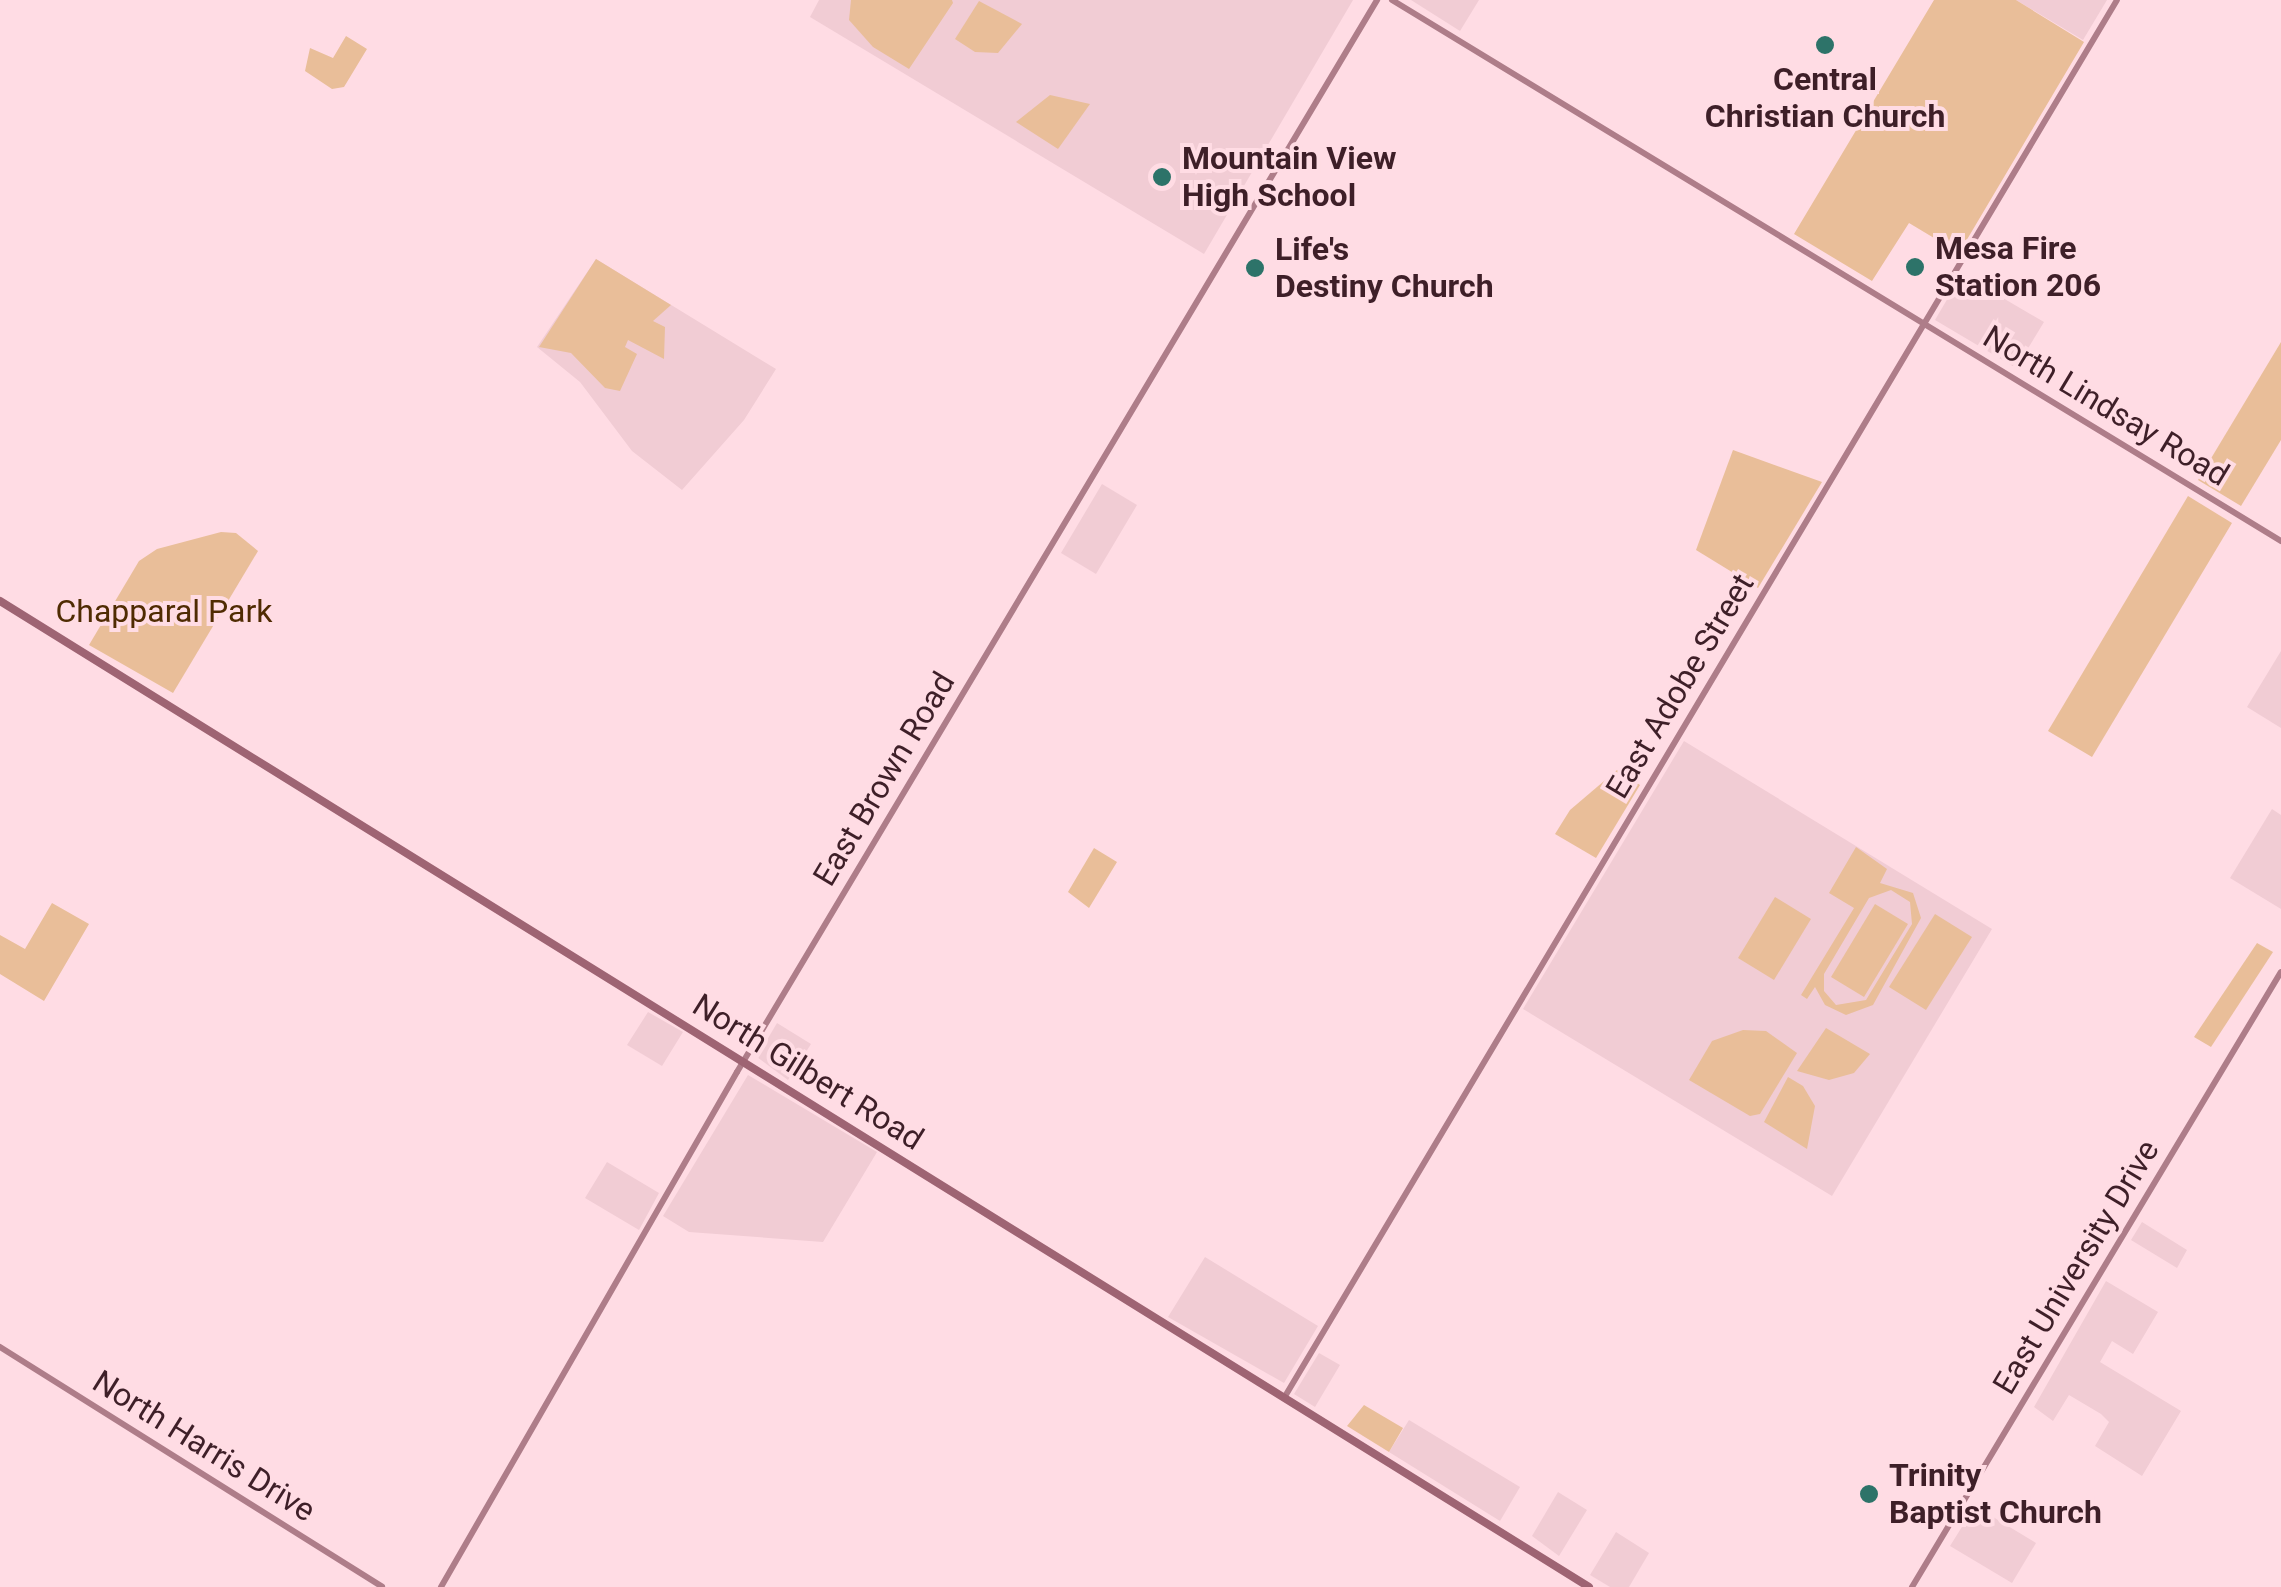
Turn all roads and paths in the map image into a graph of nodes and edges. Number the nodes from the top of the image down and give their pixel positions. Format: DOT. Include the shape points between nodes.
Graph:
graph roads {
  1 [pos="1377,0"];
  2 [pos="1392,0"];
  3 [pos="2118,0"];
  4 [pos="1925,325"];
  5 [pos="2281,542"];
  6 [pos="0,600"];
  7 [pos="2281,972"];
  8 [pos="744,1061"];
  9 [pos="0,1347"];
  10 [pos="1284,1398"];
  11 [pos="382,1587"];
  12 [pos="441,1587"];
  13 [pos="1589,1587"];
  14 [pos="1912,1587"];
  1 -- 8 [label="main road, East Brown Road"];
  2 -- 4 [label="main road, North Lindsay Road"];
  3 -- 4 [label="main road, East Adobe Street"];
  4 -- 5 [label="main road, North Lindsay Road"];
  4 -- 10 [label="main road, East Adobe Street"];
  6 -- 8 [label="main road, North Gilbert Road"];
  7 -- 14 [label="main road, East University Drive"];
  8 -- 10 [label="main road, North Gilbert Road"];
  8 -- 12 [label="main road, East Brown Road"];
  9 -- 11 [label="main road, North Harris Drive"];
  10 -- 13 [label="main road, North Gilbert Road"];
}
